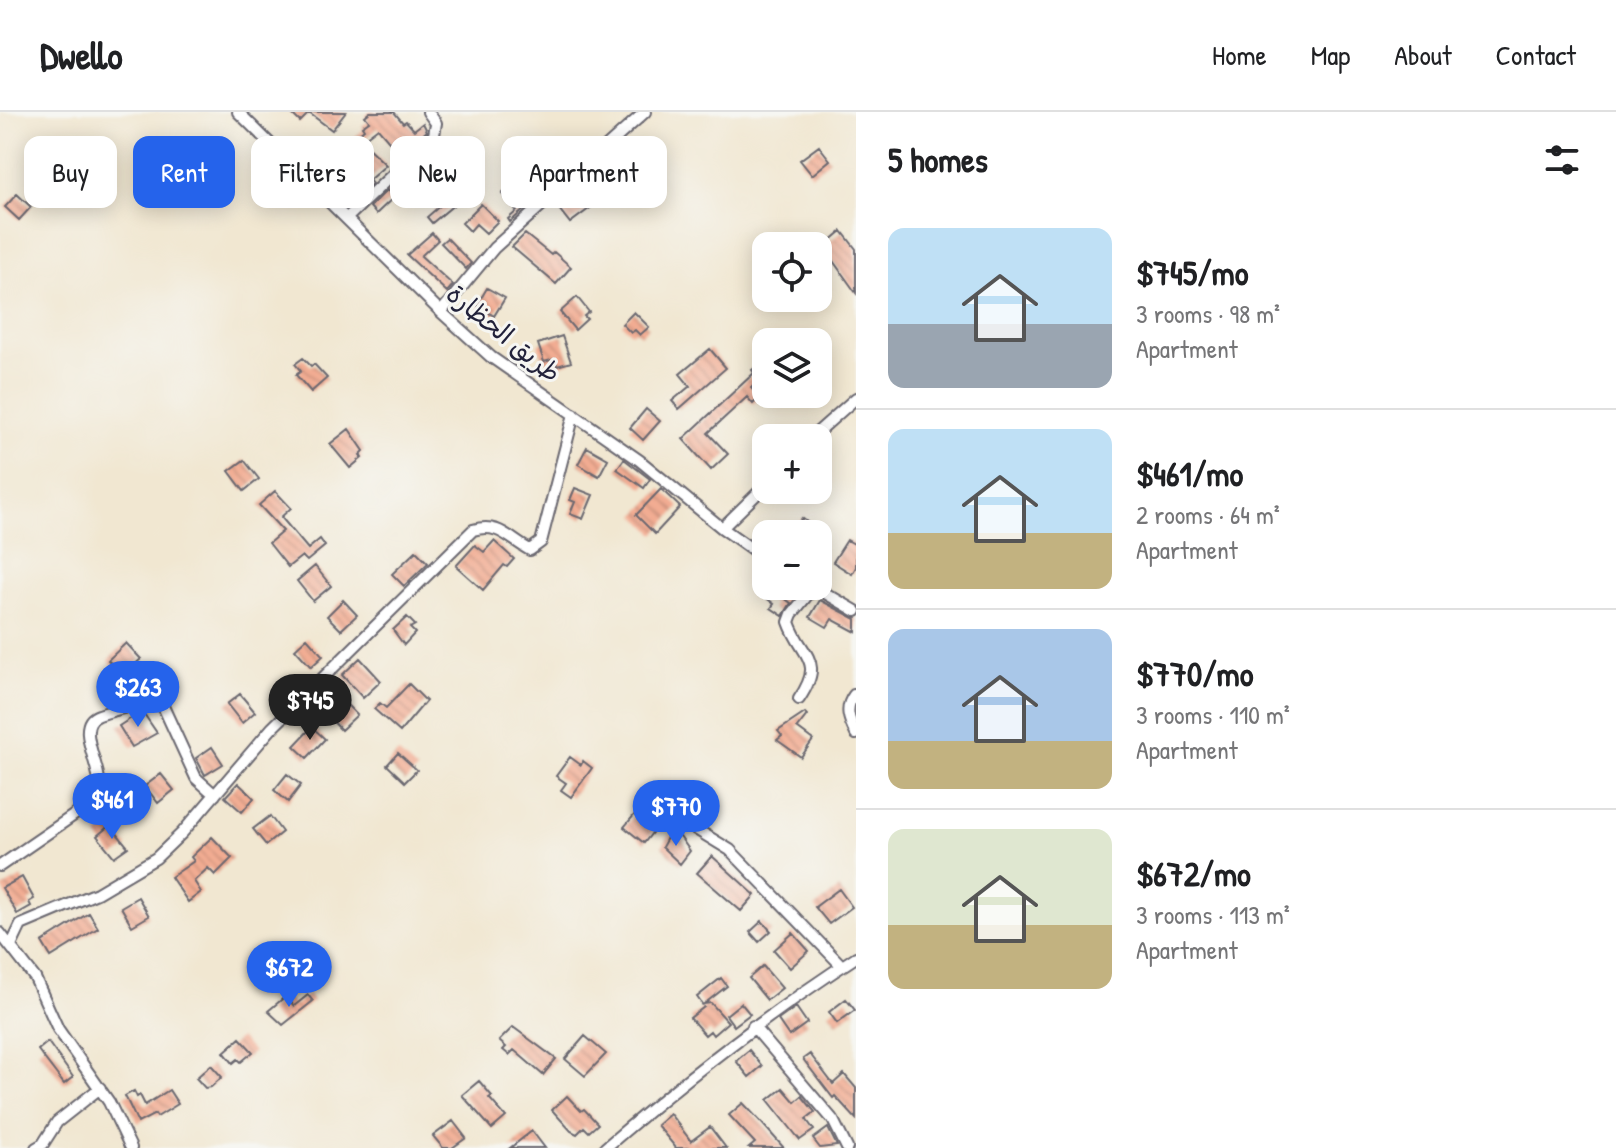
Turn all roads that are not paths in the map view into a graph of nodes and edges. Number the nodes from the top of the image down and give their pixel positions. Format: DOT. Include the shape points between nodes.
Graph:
graph roads {
  1 [pos="239,112"];
  2 [pos="428,112"];
  3 [pos="645,112"];
  4 [pos="347,218"];
  5 [pos="441,312"];
  6 [pos="856,398"];
  7 [pos="574,414"];
  8 [pos="827,424"];
  9 [pos="752,499"];
  10 [pos="722,528"];
  11 [pos="752,549"];
  12 [pos="832,597"];
  13 [pos="803,600"];
  14 [pos="856,611"];
  15 [pos="854,695"];
  16 [pos="799,699"];
  17 [pos="856,734"];
  18 [pos="215,795"];
  19 [pos="645,798"];
  20 [pos="0,866"];
  21 [pos="0,933"];
  22 [pos="11,946"];
  23 [pos="856,957"];
  24 [pos="842,966"];
  25 [pos="753,1026"];
  26 [pos="100,1088"];
  27 [pos="36,1148"];
  28 [pos="131,1148"];
  29 [pos="605,1148"];
  30 [pos="847,1148"];
  1 -- 4 [label="street, طريق الحظارة"];
  2 -- 4 [label="street" via="436,123 434,135"];
  3 -- 5 [label="street" via="494,248"];
  4 -- 5 [label="street, طريق الحظارة"];
  5 -- 7 [label="street, طريق الحظارة" via="517,378"];
  6 -- 8 [label="street"];
  7 -- 10 [label="street, طريق الحظارة"];
  7 -- 18 [label="street" via="541,542 530,550 501,530 473,530 272,728"];
  9 -- 10 [label="street"];
  10 -- 11 [label="street, طريق الحظارة"];
  12 -- 14 [label="street"];
  13 -- 16 [label="street" via="789,622 812,672"];
  15 -- 17 [label="street" via="847,710"];
  18 -- 20 [label="street" via="196,778 156,691 128,708 91,720 86,732 99,789 80,811"];
  18 -- 22 [label="street" via="156,858 97,893 21,925"];
  19 -- 24 [label="street" via="730,850"];
  21 -- 22 [label="street"];
  22 -- 26 [label="street" via="35,978 58,1029"];
  23 -- 24 [label="street"];
  24 -- 25 [label="street"];
  25 -- 29 [label="street"];
  25 -- 30 [label="street" via="833,1120"];
  26 -- 27 [label="street" via="57,1122"];
  26 -- 28 [label="street"];
}
